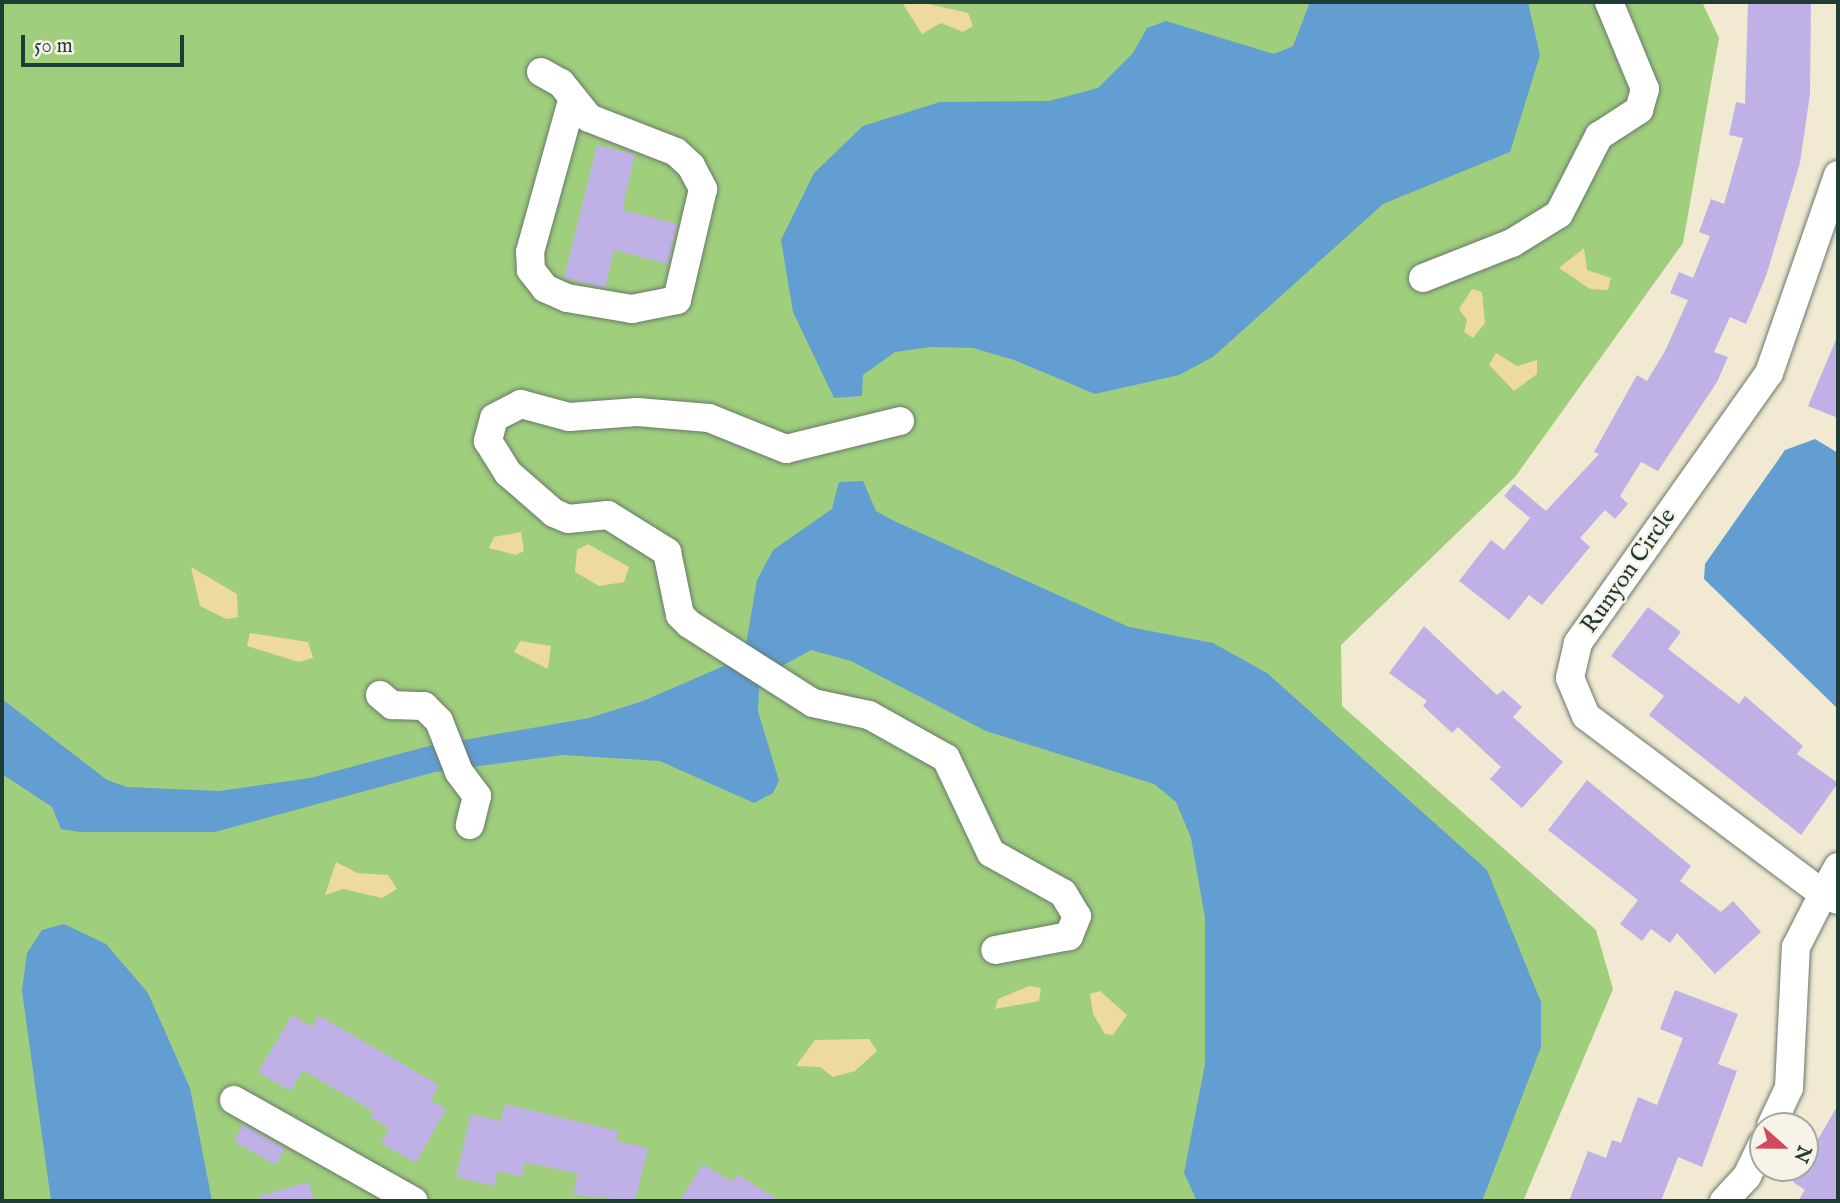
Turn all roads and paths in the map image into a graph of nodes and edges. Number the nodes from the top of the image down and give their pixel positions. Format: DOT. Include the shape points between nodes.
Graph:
graph roads {
  1 [pos="1609,2"];
  2 [pos="541,72"];
  3 [pos="572,101"];
  4 [pos="1838,175"];
  5 [pos="1423,278"];
  6 [pos="900,421"];
  7 [pos="380,695"];
  8 [pos="470,825"];
  9 [pos="1838,867"];
  10 [pos="1830,897"];
  11 [pos="995,950"];
  12 [pos="234,1100"];
  13 [pos="1778,1112"];
  14 [pos="1749,1172"];
  15 [pos="369,1191"];
  16 [pos="413,1201"];
  17 [pos="1724,1201"];
  1 -- 5 [label="street" via="1645,89 1640,110 1599,136 1559,214 1512,243"];
  2 -- 3 [label="street" via="561,83"];
  3 -- 3 [label="street" via="615,133 676,152 691,166 703,189 677,300 632,309 567,298 545,288 531,270 530,252"];
  4 -- 10 [label="street, Runyon Circle" via="1769,373 1578,643 1570,678 1586,716"];
  6 -- 11 [label="street" via="786,449 709,418 637,412 569,417 521,404 494,418 488,441 508,473 561,517 608,515 667,552 680,615 733,652 813,703 887,723 946,758 991,853 1070,900 1077,916 1069,936"];
  7 -- 8 [label="street" via="392,705 432,711 459,772 477,796"];
  9 -- 10 [label="street"];
  10 -- 13 [label="street" via="1796,947 1789,1088"];
  12 -- 15 [label="street"];
  14 -- 17 [label="street"];
  15 -- 16 [label="street"];
}
